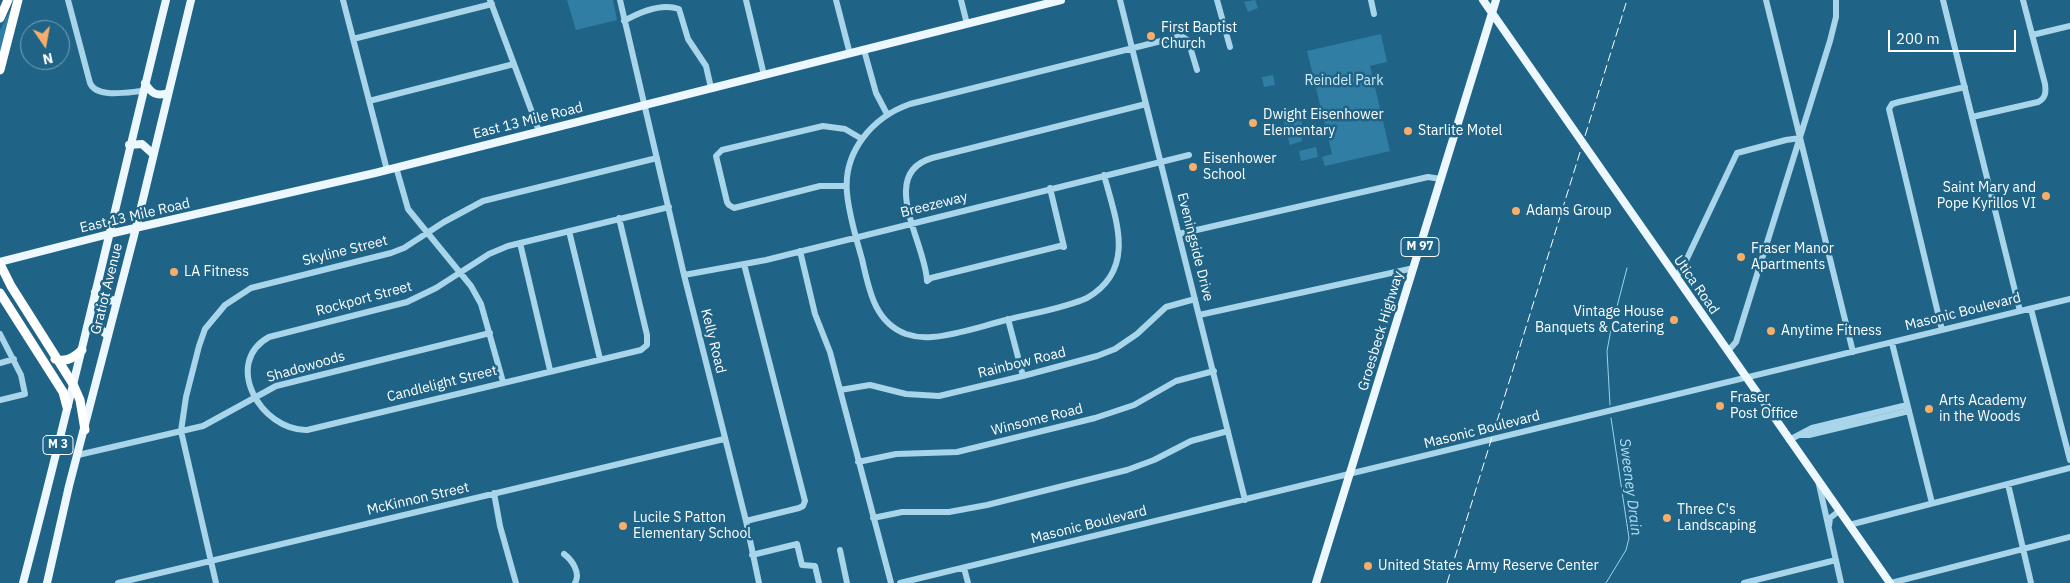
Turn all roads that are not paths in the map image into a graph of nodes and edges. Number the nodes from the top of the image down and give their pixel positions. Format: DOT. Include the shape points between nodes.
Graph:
graph roads {
  1 [pos="8,0"];
  2 [pos="18,0"];
  3 [pos="68,0"];
  4 [pos="166,0"];
  5 [pos="191,0"];
  6 [pos="343,0"];
  7 [pos="620,0"];
  8 [pos="746,0"];
  9 [pos="836,0"];
  10 [pos="961,0"];
  11 [pos="1061,0"];
  12 [pos="1120,0"];
  13 [pos="1217,0"];
  14 [pos="1371,0"];
  15 [pos="1483,0"];
  16 [pos="1496,0"];
  17 [pos="1766,0"];
  18 [pos="1836,0"];
  19 [pos="1943,0"];
  20 [pos="2023,0"];
  21 [pos="491,2"];
  22 [pos="1492,13"];
  23 [pos="1374,14"];
  24 [pos="0,18"];
  25 [pos="624,20"];
  26 [pos="967,24"];
  27 [pos="2070,26"];
  28 [pos="2032,35"];
  29 [pos="353,39"];
  30 [pos="1230,47"];
  31 [pos="1132,48"];
  32 [pos="864,50"];
  33 [pos="850,54"];
  34 [pos="514,64"];
  35 [pos="0,70"];
  36 [pos="1197,70"];
  37 [pos="764,76"];
  38 [pos="144,87"];
  39 [pos="1965,87"];
  40 [pos="711,88"];
  41 [pos="168,93"];
  42 [pos="369,101"];
  43 [pos="644,104"];
  44 [pos="1146,104"];
  45 [pos="887,114"];
  46 [pos="1972,117"];
  47 [pos="539,131"];
  48 [pos="1800,138"];
  49 [pos="862,139"];
  50 [pos="129,145"];
  51 [pos="153,154"];
  52 [pos="1189,155"];
  53 [pos="657,158"];
  54 [pos="1160,161"];
  55 [pos="396,167"];
  56 [pos="387,170"];
  57 [pos="1104,175"];
  58 [pos="1441,179"];
  59 [pos="846,186"];
  60 [pos="1050,188"];
  61 [pos="669,207"];
  62 [pos="619,218"];
  63 [pos="913,223"];
  64 [pos="136,228"];
  65 [pos="569,231"];
  66 [pos="109,234"];
  67 [pos="427,234"];
  68 [pos="1179,234"];
  69 [pos="856,237"];
  70 [pos="520,243"];
  71 [pos="800,252"];
  72 [pos="0,263"];
  73 [pos="744,264"];
  74 [pos="1414,268"];
  75 [pos="460,273"];
  76 [pos="684,275"];
  77 [pos="1676,277"];
  78 [pos="95,292"];
  79 [pos="0,293"];
  80 [pos="1195,299"];
  81 [pos="117,300"];
  82 [pos="2070,300"];
  83 [pos="2031,309"];
  84 [pos="2020,312"];
  85 [pos="1199,315"];
  86 [pos="1008,319"];
  87 [pos="87,326"];
  88 [pos="1942,330"];
  89 [pos="490,333"];
  90 [pos="0,334"];
  91 [pos="108,336"];
  92 [pos="1892,343"];
  93 [pos="82,350"];
  94 [pos="1728,351"];
  95 [pos="1854,352"];
  96 [pos="14,359"];
  97 [pos="55,359"];
  98 [pos="600,359"];
  99 [pos="0,362"];
  100 [pos="550,370"];
  101 [pos="1214,372"];
  102 [pos="1022,376"];
  103 [pos="1746,378"];
  104 [pos="502,382"];
  105 [pos="72,384"];
  106 [pos="840,390"];
  107 [pos="255,397"];
  108 [pos="0,400"];
  109 [pos="67,406"];
  110 [pos="1908,408"];
  111 [pos="85,430"];
  112 [pos="181,431"];
  113 [pos="1228,431"];
  114 [pos="724,439"];
  115 [pos="1789,440"];
  116 [pos="78,455"];
  117 [pos="2070,460"];
  118 [pos="858,462"];
  119 [pos="2070,468"];
  120 [pos="1350,475"];
  121 [pos="1818,480"];
  122 [pos="2008,484"];
  123 [pos="494,493"];
  124 [pos="1245,500"];
  125 [pos="1932,503"];
  126 [pos="1839,511"];
  127 [pos="873,518"];
  128 [pos="746,521"];
  129 [pos="1849,525"];
  130 [pos="1829,530"];
  131 [pos="2070,537"];
  132 [pos="2023,549"];
  133 [pos="840,550"];
  134 [pos="564,554"];
  135 [pos="752,555"];
  136 [pos="1836,560"];
  137 [pos="210,561"];
  138 [pos="964,568"];
  139 [pos="24,583"];
  140 [pos="46,583"];
  141 [pos="118,583"];
  142 [pos="216,583"];
  143 [pos="516,583"];
  144 [pos="575,583"];
  145 [pos="759,583"];
  146 [pos="819,583"];
  147 [pos="847,583"];
  148 [pos="891,583"];
  149 [pos="900,583"];
  150 [pos="968,583"];
  151 [pos="1316,583"];
  152 [pos="1744,583"];
  153 [pos="1841,583"];
  154 [pos="1891,583"];
  155 [pos="2031,583"];
  1 -- 24 [label="highway"];
  2 -- 35 [label="highway"];
  3 -- 38 [label="street" via="93,88 102,92"];
  4 -- 38 [label="main road, Gratiot Avenue / M 3"];
  5 -- 41 [label="main road, Gratiot Avenue / M 3"];
  6 -- 29 [label="street"];
  7 -- 25 [label="street, Kelly Road"];
  8 -- 37 [label="street"];
  9 -- 33 [label="street"];
  10 -- 26 [label="street"];
  11 -- 26 [label="main road, East 13 Mile Road"];
  12 -- 31 [label="street, Eveningside Drive"];
  13 -- 30 [label="street"];
  14 -- 23 [label="street"];
  15 -- 22 [label="main road, Utica Road"];
  16 -- 22 [label="main road, Groesbeck Highway / M 97"];
  17 -- 48 [label="street"];
  18 -- 48 [label="street" via="1836,21"];
  19 -- 39 [label="street"];
  20 -- 28 [label="street"];
  21 -- 29 [label="street"];
  21 -- 34 [label="street"];
  22 -- 58 [label="main road, Groesbeck Highway / M 97"];
  22 -- 77 [label="main road, Utica Road"];
  25 -- 40 [label="street" via="660,8 679,9 688,39 706,66"];
  25 -- 43 [label="street, Kelly Road"];
  26 -- 32 [label="main road, East 13 Mile Road"];
  27 -- 28 [label="street"];
  28 -- 46 [label="street" via="2045,84 2044,97 2038,102"];
  29 -- 42 [label="street"];
  31 -- 36 [label="street" via="1183,36 1190,42"];
  31 -- 44 [label="street, Eveningside Drive"];
  31 -- 45 [label="street" via="915,102"];
  32 -- 33 [label="main road, East 13 Mile Road"];
  32 -- 45 [label="street" via="876,93"];
  33 -- 37 [label="main road, East 13 Mile Road"];
  34 -- 42 [label="street"];
  34 -- 47 [label="street"];
  37 -- 40 [label="main road, East 13 Mile Road"];
  38 -- 41 [label="main road" via="154,94"];
  38 -- 50 [label="main road, Gratiot Avenue / M 3"];
  39 -- 46 [label="street"];
  39 -- 88 [label="street" via="1890,106"];
  40 -- 43 [label="main road, East 13 Mile Road"];
  41 -- 51 [label="main road, Gratiot Avenue / M 3"];
  42 -- 56 [label="street"];
  43 -- 47 [label="main road, East 13 Mile Road"];
  43 -- 53 [label="street, Kelly Road"];
  44 -- 54 [label="street, Eveningside Drive"];
  44 -- 63 [label="street" via="914,166 905,187"];
  45 -- 49 [label="street"];
  46 -- 84 [label="street"];
  47 -- 55 [label="main road, East 13 Mile Road"];
  48 -- 77 [label="street" via="1737,153"];
  48 -- 94 [label="street" via="1736,342"];
  48 -- 95 [label="street"];
  49 -- 59 [label="street" via="851,161"];
  49 -- 59 [label="street" via="845,129 823,126 722,150 718,154 727,202 731,206 820,186"];
  50 -- 51 [label="main road" via="142,144"];
  50 -- 66 [label="main road, Gratiot Avenue / M 3"];
  51 -- 64 [label="main road, Gratiot Avenue / M 3"];
  52 -- 54 [label="street, Breezeway"];
  53 -- 61 [label="street, Kelly Road"];
  53 -- 67 [label="street, Skyline Street" via="496,197 464,210"];
  54 -- 57 [label="street, Breezeway"];
  54 -- 68 [label="street, Eveningside Drive"];
  55 -- 56 [label="main road, East 13 Mile Road"];
  55 -- 67 [label="street" via="408,209"];
  56 -- 64 [label="main road, East 13 Mile Road"];
  57 -- 60 [label="street, Breezeway"];
  57 -- 86 [label="street" via="1120,238 1116,269 1104,287 1087,298"];
  58 -- 68 [label="street" via="1428,177"];
  58 -- 74 [label="main road, Groesbeck Highway / M 97"];
  59 -- 69 [label="street"];
  60 -- 63 [label="street, Breezeway"];
  60 -- 63 [label="street" via="1064,247 927,281"];
  61 -- 62 [label="street, Rockport Street"];
  61 -- 76 [label="street, Kelly Road"];
  62 -- 65 [label="street, Rockport Street"];
  62 -- 98 [label="street, Candlelight Street" via="646,328 647,345 640,350"];
  63 -- 69 [label="street, Breezeway"];
  64 -- 66 [label="main road, East 13 Mile Road"];
  64 -- 81 [label="main road, Gratiot Avenue / M 3"];
  65 -- 70 [label="street, Rockport Street"];
  65 -- 98 [label="street"];
  66 -- 72 [label="main road, East 13 Mile Road"];
  66 -- 78 [label="main road, Gratiot Avenue / M 3"];
  67 -- 75 [label="street"];
  67 -- 112 [label="street, Skyline Street" via="390,253 262,284 233,298 219,311 202,337 186,397"];
  68 -- 80 [label="street, Eveningside Drive"];
  69 -- 71 [label="street, Breezeway"];
  69 -- 86 [label="street" via="872,298 884,319 904,333 926,338"];
  70 -- 75 [label="street, Rockport Street" via="489,254"];
  70 -- 100 [label="street"];
  71 -- 73 [label="street, Breezeway"];
  71 -- 106 [label="street" via="815,314 827,340"];
  72 -- 97 [label="highway"];
  73 -- 76 [label="street, Breezeway"];
  73 -- 128 [label="street" via="805,499 800,508"];
  74 -- 85 [label="street"];
  74 -- 120 [label="main road, Groesbeck Highway / M 97"];
  75 -- 89 [label="street" via="481,304"];
  75 -- 107 [label="street, Rockport Street" via="407,302 263,340 253,351 248,366"];
  76 -- 114 [label="street, Kelly Road"];
  77 -- 94 [label="main road, Utica Road"];
  78 -- 81 [label="main road" via="104,301"];
  78 -- 87 [label="main road, Gratiot Avenue / M 3"];
  79 -- 109 [label="highway" via="63,392"];
  80 -- 85 [label="street, Eveningside Drive"];
  80 -- 102 [label="street, Rainbow Road" via="1166,307 1115,349"];
  81 -- 91 [label="main road, Gratiot Avenue / M 3"];
  82 -- 83 [label="street, Masonic Boulevard"];
  83 -- 84 [label="street, Masonic Boulevard"];
  83 -- 117 [label="street"];
  84 -- 88 [label="street, Masonic Boulevard"];
  85 -- 101 [label="street, Eveningside Drive"];
  86 -- 102 [label="street"];
  87 -- 91 [label="main road" via="97,326"];
  87 -- 93 [label="main road, Gratiot Avenue / M 3"];
  88 -- 92 [label="street, Masonic Boulevard"];
  89 -- 104 [label="street"];
  89 -- 107 [label="street, Shadowoods" via="292,381"];
  90 -- 96 [label="street"];
  91 -- 111 [label="main road, Gratiot Avenue / M 3"];
  92 -- 95 [label="street, Masonic Boulevard"];
  92 -- 110 [label="street"];
  93 -- 97 [label="highway" via="68,359"];
  93 -- 105 [label="main road, Gratiot Avenue / M 3"];
  94 -- 103 [label="main road, Utica Road"];
  95 -- 103 [label="street, Masonic Boulevard"];
  96 -- 99 [label="street"];
  96 -- 108 [label="street" via="25,394"];
  97 -- 105 [label="highway"];
  98 -- 100 [label="street, Candlelight Street"];
  100 -- 104 [label="street, Candlelight Street"];
  101 -- 113 [label="street, Eveningside Drive"];
  101 -- 118 [label="street, Winsome Road" via="1176,382 1134,405 1095,418 957,452 896,454"];
  102 -- 106 [label="street, Rainbow Road" via="939,396 906,394 870,385"];
  103 -- 115 [label="main road, Utica Road"];
  103 -- 120 [label="street, Masonic Boulevard"];
  104 -- 107 [label="street, Candlelight Street" via="307,430 293,429 274,421"];
  105 -- 109 [label="main road, Gratiot Avenue / M 3"];
  105 -- 111 [label="highway" via="80,400"];
  106 -- 118 [label="street"];
  107 -- 112 [label="street, Shadowoods" via="212,422"];
  109 -- 139 [label="main road, Gratiot Avenue / M 3"];
  110 -- 115 [label="street" via="1812,428"];
  110 -- 125 [label="street"];
  111 -- 116 [label="main road, Gratiot Avenue / M 3"];
  112 -- 116 [label="street, Shadowoods"];
  112 -- 137 [label="street"];
  113 -- 124 [label="street, Eveningside Drive"];
  113 -- 127 [label="street" via="1191,441 1127,470 987,505 958,511 902,512"];
  114 -- 123 [label="street, McKinnon Street"];
  114 -- 128 [label="street, Kelly Road"];
  115 -- 121 [label="main road, Utica Road"];
  116 -- 140 [label="main road, Gratiot Avenue / M 3"];
  118 -- 127 [label="street"];
  119 -- 122 [label="street"];
  120 -- 124 [label="street, Masonic Boulevard"];
  120 -- 151 [label="main road, Groesbeck Highway / M 97"];
  121 -- 126 [label="main road, Utica Road"];
  121 -- 130 [label="street"];
  122 -- 125 [label="street"];
  122 -- 132 [label="street"];
  123 -- 137 [label="street, McKinnon Street"];
  123 -- 143 [label="street"];
  124 -- 138 [label="street, Masonic Boulevard"];
  125 -- 129 [label="street"];
  126 -- 129 [label="main road, Utica Road"];
  126 -- 130 [label="street" via="1830,518"];
  127 -- 148 [label="street"];
  128 -- 135 [label="street, Kelly Road"];
  129 -- 154 [label="main road, Utica Road"];
  130 -- 136 [label="street"];
  131 -- 132 [label="street"];
  132 -- 154 [label="street"];
  132 -- 155 [label="street"];
  133 -- 147 [label="street"];
  134 -- 144 [label="street" via="572,559 577,576"];
  135 -- 145 [label="street, Kelly Road"];
  135 -- 146 [label="street" via="797,544 802,565 815,566"];
  136 -- 152 [label="street"];
  136 -- 153 [label="street"];
  137 -- 141 [label="street, McKinnon Street"];
  137 -- 142 [label="street"];
  138 -- 149 [label="street, Masonic Boulevard"];
  138 -- 150 [label="street"];
}
